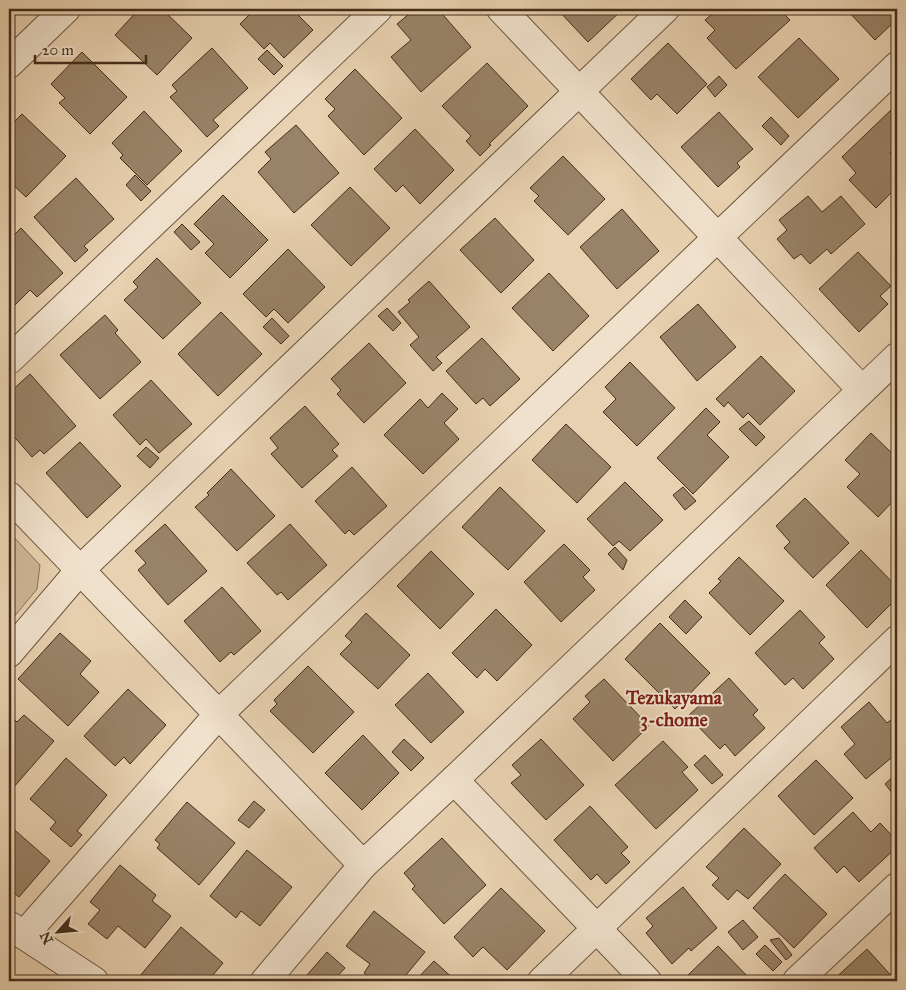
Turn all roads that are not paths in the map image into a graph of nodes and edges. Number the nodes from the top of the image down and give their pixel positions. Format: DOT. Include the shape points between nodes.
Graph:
graph roads {
  1 [pos="66,9"];
  2 [pos="378,9"];
  3 [pos="501,9"];
  4 [pos="665,9"];
  5 [pos="9,64"];
  6 [pos="897,66"];
  7 [pos="579,91"];
  8 [pos="717,237"];
  9 [pos="897,357"];
  10 [pos="9,360"];
  11 [pos="862,390"];
  12 [pos="9,496"];
  13 [pos="80,570"];
  14 [pos="897,640"];
  15 [pos="9,653"];
  16 [pos="218,715"];
  17 [pos="454,780"];
  18 [pos="363,865"];
  19 [pos="897,887"];
  20 [pos="596,928"];
  21 [pos="16,930"];
  22 [pos="94,981"];
  23 [pos="265,981"];
  24 [pos="542,981"];
  25 [pos="647,981"];
  26 [pos="797,981"];
  1 -- 5 [label="street"];
  2 -- 10 [label="street"];
  3 -- 7 [label="street"];
  4 -- 7 [label="street"];
  6 -- 8 [label="street"];
  7 -- 8 [label="street"];
  7 -- 13 [label="street"];
  8 -- 11 [label="street"];
  8 -- 16 [label="street"];
  9 -- 11 [label="street"];
  11 -- 17 [label="street"];
  12 -- 13 [label="street"];
  13 -- 15 [label="street"];
  13 -- 16 [label="street"];
  14 -- 20 [label="street"];
  16 -- 18 [label="street"];
  16 -- 21 [label="street"];
  17 -- 18 [label="street"];
  17 -- 20 [label="street"];
  18 -- 23 [label="street"];
  19 -- 26 [label="street"];
  20 -- 24 [label="street"];
  20 -- 25 [label="street"];
  21 -- 22 [label="street"];
}
